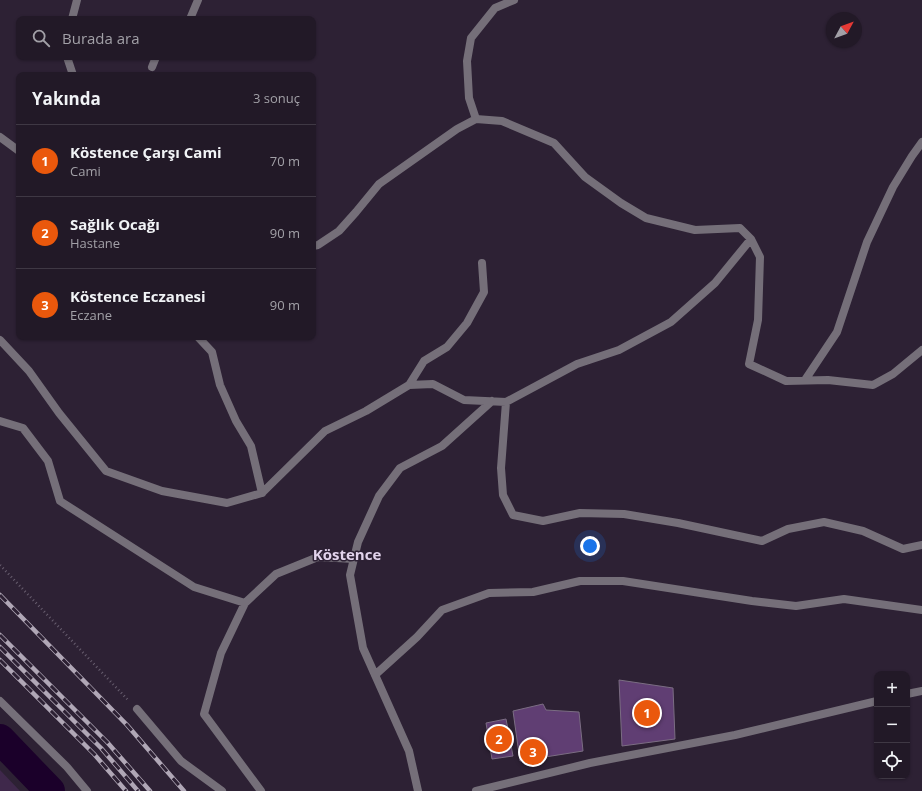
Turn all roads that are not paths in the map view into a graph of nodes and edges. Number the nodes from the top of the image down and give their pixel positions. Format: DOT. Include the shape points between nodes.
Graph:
graph roads {
  1 [pos="77,0"];
  2 [pos="198,0"];
  3 [pos="514,0"];
  4 [pos="73,16"];
  5 [pos="191,16"];
  6 [pos="68,60"];
  7 [pos="155,60"];
  8 [pos="152,67"];
  9 [pos="72,72"];
  10 [pos="476,119"];
  11 [pos="0,137"];
  12 [pos="922,142"];
  13 [pos="16,149"];
  14 [pos="751,238"];
  15 [pos="316,245"];
  16 [pos="482,263"];
  17 [pos="0,340"];
  18 [pos="201,340"];
  19 [pos="922,350"];
  20 [pos="805,380"];
  21 [pos="409,385"];
  22 [pos="492,401"];
  23 [pos="506,402"];
  24 [pos="0,422"];
  25 [pos="262,493"];
  26 [pos="922,546"];
  27 [pos="354,559"];
  28 [pos="245,603"];
  29 [pos="922,610"];
  30 [pos="375,675"];
  31 [pos="922,691"];
  32 [pos="910,693"];
  33 [pos="0,701"];
  34 [pos="874,703"];
  35 [pos="137,710"];
  36 [pos="86,791"];
  37 [pos="222,791"];
  38 [pos="261,791"];
  39 [pos="418,791"];
  40 [pos="476,791"];
  1 -- 4 [label="street"];
  2 -- 5 [label="street"];
  3 -- 10 [label="street" via="496,8 471,38 467,61 469,98"];
  6 -- 9 [label="street"];
  7 -- 8 [label="street"];
  10 -- 14 [label="street" via="502,121 554,143 585,177 646,218 695,230 740,228"];
  10 -- 15 [label="street" via="456,129 379,184 338,231"];
  11 -- 13 [label="street"];
  12 -- 20 [label="street" via="893,187 867,242 837,332"];
  14 -- 20 [label="street" via="760,257 760,286 758,320 749,364 786,381"];
  14 -- 23 [label="street" via="715,283 671,322 619,350 577,364"];
  16 -- 21 [label="street" via="484,292 467,323 447,348 424,362"];
  17 -- 25 [label="street" via="29,371 106,471 162,491 227,503"];
  18 -- 25 [label="street" via="212,352 220,385 236,421 251,446"];
  19 -- 20 [label="street" via="893,374 873,385"];
  21 -- 22 [label="street" via="433,384 464,400"];
  21 -- 25 [label="street" via="366,411 325,431"];
  22 -- 23 [label="street"];
  22 -- 27 [label="street" via="442,446 400,468 379,496 358,542"];
  23 -- 26 [label="street" via="501,468 503,495 513,515 543,521 580,513 624,514 762,541 788,529 824,522 862,531 903,549"];
  24 -- 28 [label="street" via="23,428 48,460 60,501 194,587"];
  27 -- 28 [label="street" via="318,557 276,574"];
  27 -- 30 [label="street" via="350,574 363,648"];
  28 -- 38 [label="street" via="221,654 204,714"];
  29 -- 30 [label="street" via="844,599 796,606 623,581 580,581 533,592 490,593 442,610"];
  30 -- 39 [label="street" via="409,751"];
  31 -- 32 [label="street"];
  33 -- 36 [label="street" via="67,768"];
  34 -- 40 [label="street"];
  35 -- 37 [label="street" via="181,761"];
}
